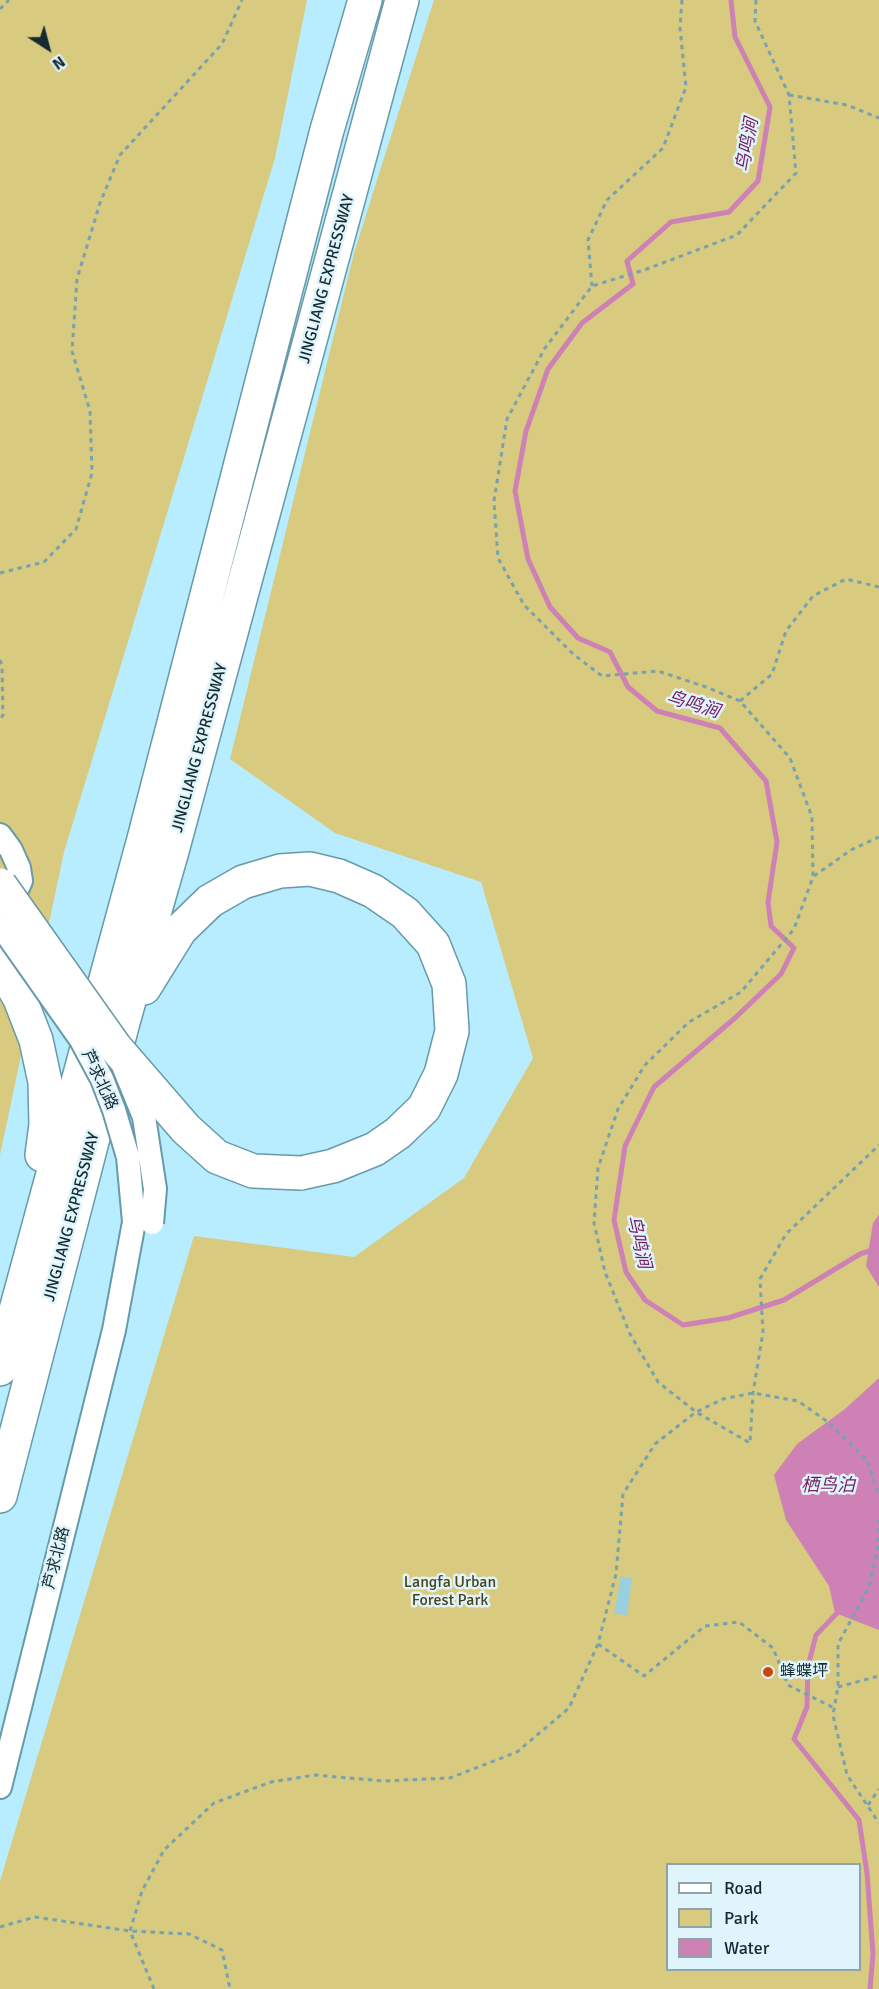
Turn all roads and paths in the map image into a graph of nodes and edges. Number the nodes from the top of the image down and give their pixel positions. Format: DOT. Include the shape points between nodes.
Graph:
graph roads {
  1 [pos="9,0"];
  2 [pos="242,0"];
  3 [pos="365,0"];
  4 [pos="402,0"];
  5 [pos="682,0"];
  6 [pos="756,0"];
  7 [pos="0,9"];
  8 [pos="789,95"];
  9 [pos="879,118"];
  10 [pos="592,286"];
  11 [pos="0,573"];
  12 [pos="879,587"];
  13 [pos="0,660"];
  14 [pos="740,701"];
  15 [pos="0,720"];
  16 [pos="0,835"];
  17 [pos="879,837"];
  18 [pos="158,845"];
  19 [pos="813,877"];
  20 [pos="0,885"];
  21 [pos="0,905"];
  22 [pos="0,925"];
  23 [pos="0,963"];
  24 [pos="119,1035"];
  25 [pos="879,1145"];
  26 [pos="143,1222"];
  27 [pos="32,1250"];
  28 [pos="0,1369"];
  29 [pos="753,1393"];
  30 [pos="696,1412"];
  31 [pos="0,1496"];
  32 [pos="879,1496"];
  33 [pos="879,1519"];
  34 [pos="598,1644"];
  35 [pos="879,1676"];
  36 [pos="838,1688"];
  37 [pos="834,1708"];
  38 [pos="0,1787"];
  39 [pos="879,1790"];
  40 [pos="868,1806"];
  41 [pos="879,1823"];
  42 [pos="0,1927"];
  43 [pos="130,1931"];
  44 [pos="153,1989"];
  45 [pos="230,1989"];
  1 -- 7 [label="path"];
  2 -- 11 [label="path" via="222,44 120,156 100,203 77,279 72,351 90,411 92,473 75,529 44,562"];
  3 -- 18 [label="highway, JINGLIANG EXPRESSWAY" via="327,130"];
  4 -- 18 [label="highway, JINGLIANG EXPRESSWAY"];
  5 -- 10 [label="path" via="680,28 686,87 663,148 606,200 588,240"];
  6 -- 8 [label="path" via="755,21"];
  8 -- 9 [label="path" via="847,105"];
  8 -- 10 [label="path" via="796,173 737,235"];
  10 -- 14 [label="path" via="545,348 507,419 494,501 498,558 524,605 573,654 602,676 658,671"];
  12 -- 14 [label="path" via="846,579 813,596 786,630 772,674"];
  13 -- 15 [label="path"];
  14 -- 19 [label="path" via="790,758 812,817"];
  16 -- 21 [label="street" via="11,850 21,881 15,894"];
  17 -- 19 [label="path" via="851,850"];
  18 -- 24 [label="highway, JINGLIANG EXPRESSWAY"];
  18 -- 27 [label="highway, JINGLIANG EXPRESSWAY"];
  19 -- 30 [label="path" via="793,931 741,992 689,1022 645,1065 618,1109 598,1168 594,1223 604,1272 630,1334 658,1382"];
  20 -- 24 [label="highway, bridge"];
  22 -- 26 [label="street, 芦求北路, bridge" via="81,1040 102,1079 128,1157"];
  23 -- 27 [label="highway" via="36,1040 45,1082 46,1125"];
  24 -- 24 [label="highway, bridge" via="186,1129 217,1158 253,1171 301,1173 333,1166 375,1149 424,1108 441,1074 452,1030 449,984 433,944 405,913 373,891 310,869 280,871 243,882 210,901 180,930"];
  24 -- 26 [label="street, 芦求北路, bridge" via="144,1117 155,1190"];
  24 -- 31 [label="highway, JINGLIANG EXPRESSWAY"];
  25 -- 29 [label="path" via="786,1234 760,1279 763,1332"];
  26 -- 38 [label="street, 芦求北路"];
  27 -- 28 [label="highway, JINGLIANG EXPRESSWAY"];
  29 -- 30 [label="path" via="723,1399"];
  29 -- 30 [label="path" via="750,1443"];
  29 -- 32 [label="path" via="798,1401 828,1422 867,1460"];
  30 -- 34 [label="path" via="656,1444 623,1494 616,1574"];
  33 -- 36 [label="path" via="878,1547 869,1587 838,1644"];
  34 -- 37 [label="path" via="644,1676 705,1626 739,1622 773,1648 788,1685"];
  34 -- 43 [label="path" via="569,1708 517,1752 450,1778 383,1781 315,1775 271,1782 214,1803 164,1850 142,1891"];
  35 -- 36 [label="path"];
  36 -- 37 [label="path"];
  37 -- 40 [label="path" via="847,1775"];
  39 -- 40 [label="path"];
  40 -- 41 [label="path"];
  42 -- 43 [label="path" via="34,1917"];
  43 -- 44 [label="path"];
  43 -- 45 [label="path" via="189,1934 222,1950"];
}
